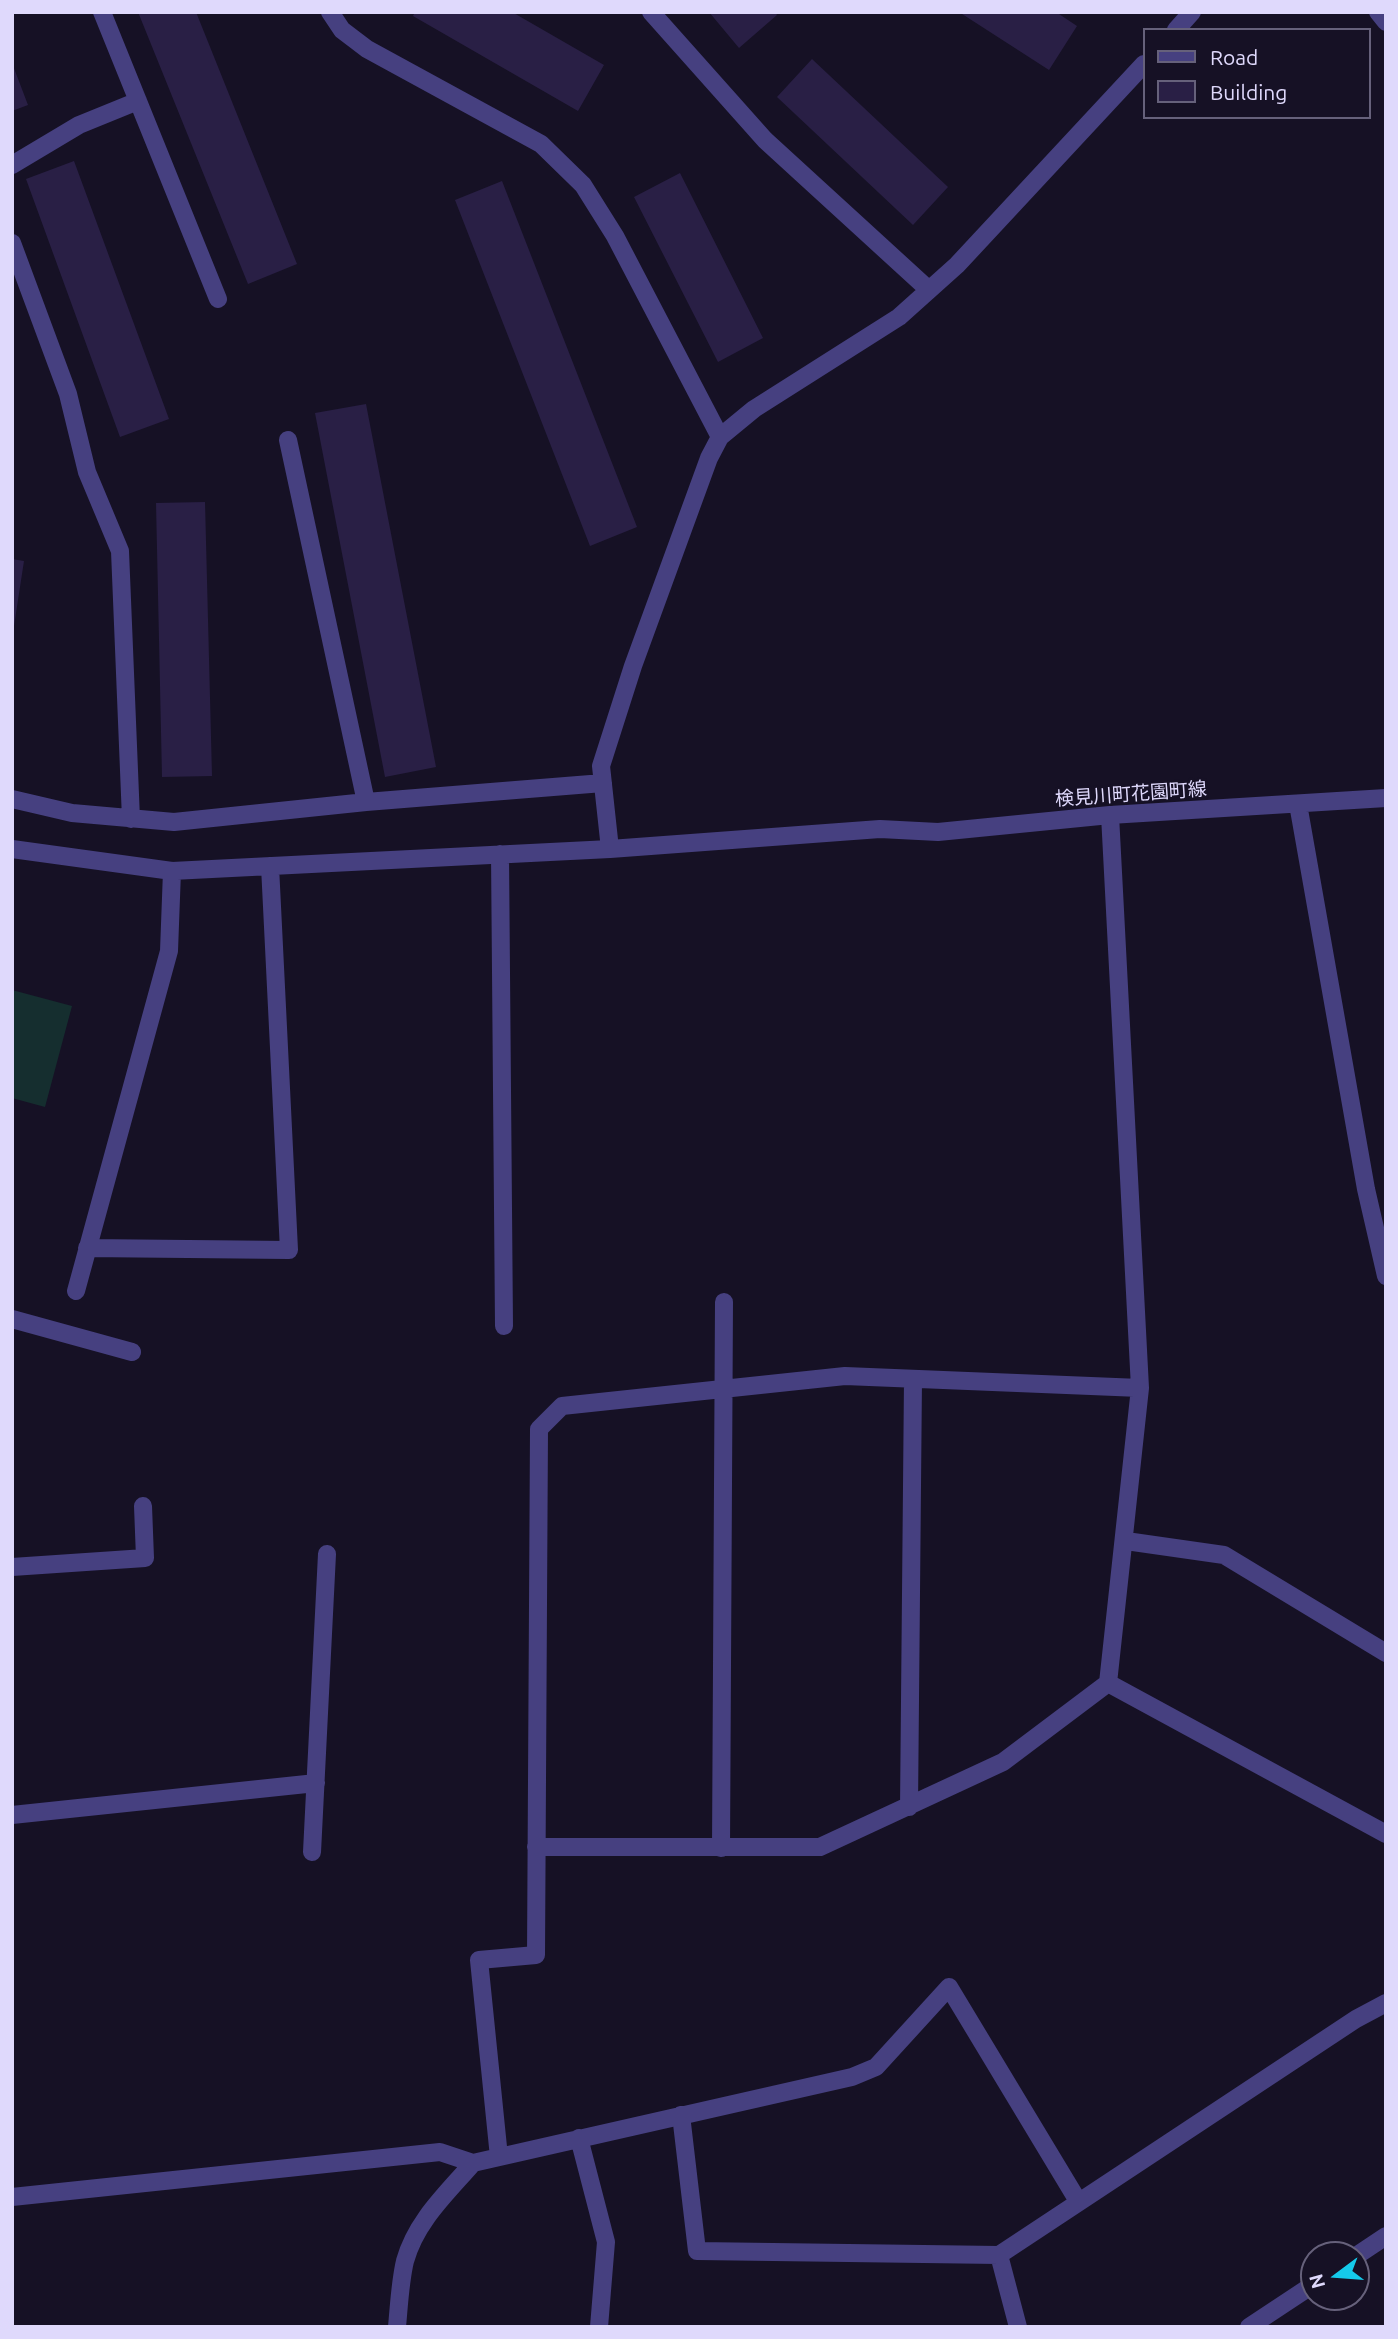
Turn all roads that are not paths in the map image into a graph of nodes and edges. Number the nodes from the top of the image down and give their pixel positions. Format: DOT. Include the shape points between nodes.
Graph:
graph roads {
  1 [pos="102,12"];
  2 [pos="330,12"];
  3 [pos="650,12"];
  4 [pos="1192,12"];
  5 [pos="1378,12"];
  6 [pos="1386,22"];
  7 [pos="1178,28"];
  8 [pos="1142,66"];
  9 [pos="138,101"];
  10 [pos="12,165"];
  11 [pos="12,243"];
  12 [pos="929,290"];
  13 [pos="218,299"];
  14 [pos="720,437"];
  15 [pos="288,440"];
  16 [pos="603,783"];
  17 [pos="1386,798"];
  18 [pos="12,799"];
  19 [pos="366,802"];
  20 [pos="1298,804"];
  21 [pos="1110,815"];
  22 [pos="131,819"];
  23 [pos="12,849"];
  24 [pos="610,849"];
  25 [pos="500,855"];
  26 [pos="270,866"];
  27 [pos="172,871"];
  28 [pos="88,1248"];
  29 [pos="1386,1276"];
  30 [pos="76,1291"];
  31 [pos="724,1302"];
  32 [pos="12,1319"];
  33 [pos="504,1326"];
  34 [pos="132,1352"];
  35 [pos="913,1379"];
  36 [pos="1140,1388"];
  37 [pos="723,1390"];
  38 [pos="143,1506"];
  39 [pos="1126,1541"];
  40 [pos="327,1554"];
  41 [pos="12,1567"];
  42 [pos="1386,1653"];
  43 [pos="1108,1683"];
  44 [pos="316,1783"];
  45 [pos="909,1808"];
  46 [pos="12,1815"];
  47 [pos="1386,1834"];
  48 [pos="536,1847"];
  49 [pos="721,1848"];
  50 [pos="312,1852"];
  51 [pos="1386,2004"];
  52 [pos="681,2115"];
  53 [pos="579,2138"];
  54 [pos="499,2157"];
  55 [pos="473,2163"];
  56 [pos="12,2197"];
  57 [pos="1079,2201"];
  58 [pos="1386,2236"];
  59 [pos="1370,2247"];
  60 [pos="999,2255"];
  61 [pos="1300,2293"];
  62 [pos="397,2327"];
  63 [pos="599,2327"];
  64 [pos="1018,2327"];
  65 [pos="1249,2327"];
  1 -- 9 [label="street"];
  2 -- 14 [label="street" via="342,30 367,50 541,144 583,185 615,236"];
  3 -- 12 [label="street" via="765,140"];
  4 -- 7 [label="street"];
  5 -- 6 [label="street"];
  8 -- 12 [label="street"];
  9 -- 10 [label="street" via="79,125"];
  9 -- 13 [label="street"];
  11 -- 22 [label="street" via="68,394 87,472 120,551"];
  12 -- 14 [label="street" via="899,317 754,409"];
  14 -- 16 [label="street" via="633,666 600,766"];
  15 -- 19 [label="street"];
  16 -- 19 [label="street"];
  16 -- 24 [label="street"];
  17 -- 20 [label="street, 検見川町花園町線"];
  18 -- 22 [label="street" via="72,813"];
  19 -- 22 [label="street" via="174,822"];
  20 -- 21 [label="street, 検見川町花園町線"];
  20 -- 29 [label="street" via="1366,1189"];
  21 -- 24 [label="street, 検見川町花園町線" via="938,832 880,829"];
  21 -- 36 [label="street"];
  23 -- 27 [label="street, 検見川町花園町線"];
  24 -- 25 [label="street, 検見川町花園町線"];
  25 -- 26 [label="street, 検見川町花園町線"];
  25 -- 33 [label="street"];
  26 -- 27 [label="street, 検見川町花園町線"];
  26 -- 28 [label="street" via="289,1250"];
  27 -- 28 [label="street" via="169,951"];
  28 -- 30 [label="street"];
  31 -- 37 [label="street"];
  32 -- 34 [label="street"];
  35 -- 36 [label="street"];
  35 -- 37 [label="street" via="845,1376"];
  35 -- 45 [label="street"];
  36 -- 39 [label="street"];
  37 -- 48 [label="street" via="562,1406 539,1429"];
  37 -- 49 [label="street"];
  38 -- 41 [label="street" via="145,1558"];
  39 -- 42 [label="street" via="1224,1555"];
  39 -- 43 [label="street"];
  40 -- 44 [label="street"];
  43 -- 45 [label="street" via="1003,1762"];
  43 -- 47 [label="street"];
  44 -- 46 [label="street"];
  44 -- 50 [label="street"];
  45 -- 49 [label="street" via="820,1847"];
  48 -- 49 [label="street"];
  48 -- 54 [label="street" via="536,1955 479,1960"];
  51 -- 57 [label="street" via="1356,2019"];
  52 -- 53 [label="street"];
  52 -- 57 [label="street" via="852,2077 876,2067 949,1987"];
  52 -- 60 [label="street" via="697,2251"];
  53 -- 54 [label="street"];
  53 -- 63 [label="street" via="606,2242"];
  54 -- 55 [label="street"];
  55 -- 56 [label="street" via="440,2152"];
  55 -- 62 [label="street" via="416,2234 405,2262"];
  57 -- 60 [label="street"];
  58 -- 59 [label="street"];
  60 -- 64 [label="street"];
  61 -- 65 [label="street"];
}
